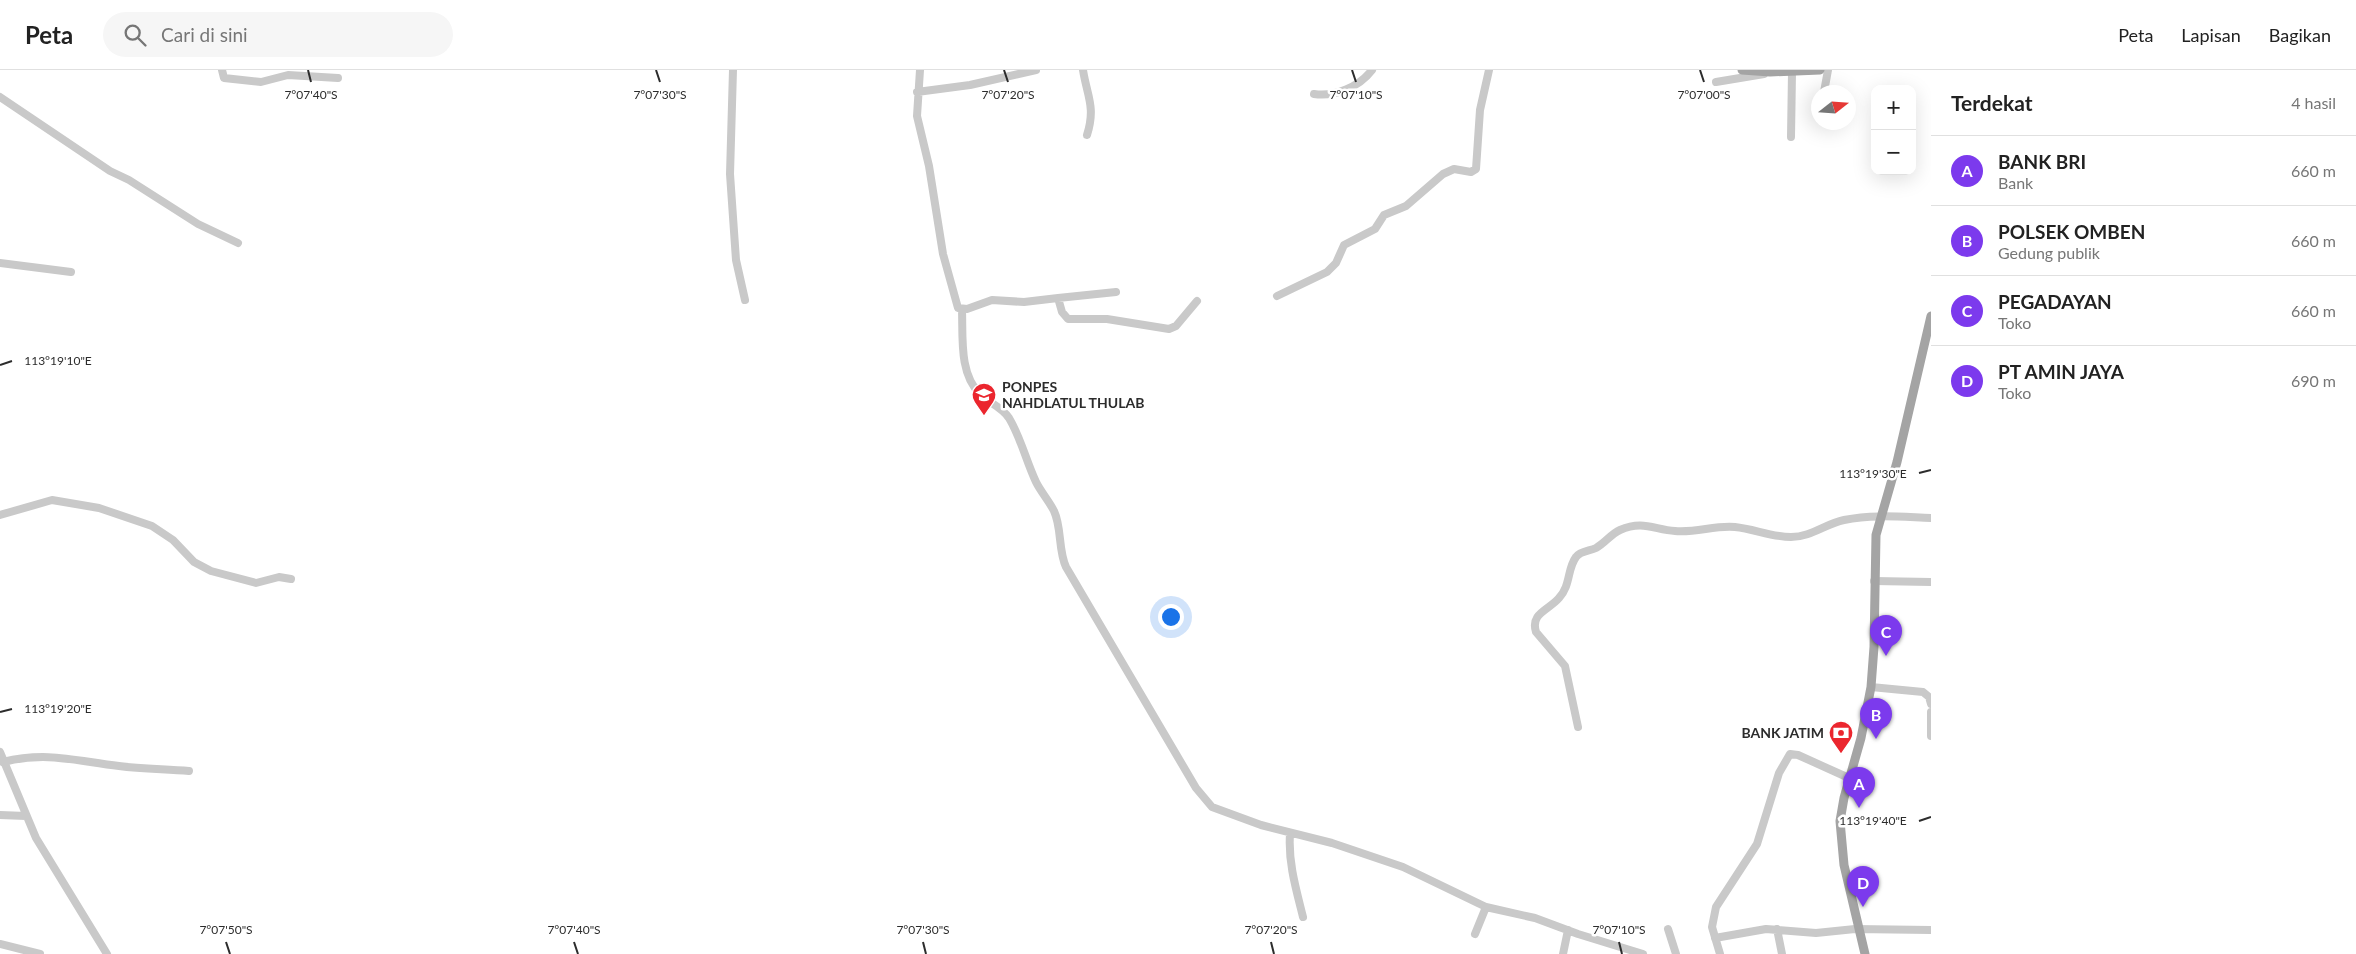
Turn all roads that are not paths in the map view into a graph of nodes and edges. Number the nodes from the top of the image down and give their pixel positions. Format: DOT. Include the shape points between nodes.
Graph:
graph roads {
  1 [pos="222,70"];
  2 [pos="733,70"];
  3 [pos="920,70"];
  4 [pos="1036,70"];
  5 [pos="1082,70"];
  6 [pos="1372,70"];
  7 [pos="1489,70"];
  8 [pos="1742,70"];
  9 [pos="1820,70"];
  10 [pos="1828,70"];
  11 [pos="1770,72"];
  12 [pos="1792,72"];
  13 [pos="338,78"];
  14 [pos="1716,82"];
  15 [pos="1825,85"];
  16 [pos="917,92"];
  17 [pos="1314,94"];
  18 [pos="0,97"];
  19 [pos="1088,135"];
  20 [pos="1791,137"];
  21 [pos="238,243"];
  22 [pos="0,263"];
  23 [pos="71,272"];
  24 [pos="1116,292"];
  25 [pos="1277,296"];
  26 [pos="1058,298"];
  27 [pos="745,300"];
  28 [pos="1197,301"];
  29 [pos="962,310"];
  30 [pos="1931,316"];
  31 [pos="0,515"];
  32 [pos="1880,516"];
  33 [pos="1931,518"];
  34 [pos="291,579"];
  35 [pos="1874,581"];
  36 [pos="1931,582"];
  37 [pos="1871,687"];
  38 [pos="1931,704"];
  39 [pos="1931,712"];
  40 [pos="1578,727"];
  41 [pos="1931,736"];
  42 [pos="0,752"];
  43 [pos="3,767"];
  44 [pos="189,771"];
  45 [pos="1849,778"];
  46 [pos="0,815"];
  47 [pos="26,816"];
  48 [pos="1290,834"];
  49 [pos="1486,907"];
  50 [pos="1303,917"];
  51 [pos="1668,929"];
  52 [pos="1777,929"];
  53 [pos="1860,929"];
  54 [pos="1568,930"];
  55 [pos="1931,930"];
  56 [pos="1476,934"];
  57 [pos="1715,938"];
  58 [pos="0,944"];
  59 [pos="40,954"];
  60 [pos="108,954"];
  61 [pos="1563,954"];
  62 [pos="1643,954"];
  63 [pos="1676,954"];
  64 [pos="1720,954"];
  65 [pos="1782,954"];
  66 [pos="1865,954"];
  1 -- 13 [label="street" via="224,78 261,82 288,75"];
  2 -- 27 [label="street" via="730,174 736,260"];
  3 -- 16 [label="street"];
  4 -- 16 [label="street" via="970,85"];
  5 -- 19 [label="street" via="1092,108"];
  6 -- 17 [label="street" via="1352,87"];
  7 -- 25 [label="street" via="1480,110 1476,169 1471,172 1454,169 1443,174 1406,206 1384,215 1377,228 1344,245 1336,263 1326,272"];
  8 -- 11 [label="main road"];
  9 -- 12 [label="main road"];
  10 -- 15 [label="street"];
  11 -- 12 [label="main road"];
  11 -- 14 [label="street"];
  12 -- 20 [label="street"];
  16 -- 29 [label="street" via="917,116 929,166 943,254 955,302"];
  18 -- 21 [label="street" via="110,171 130,180 198,224"];
  22 -- 23 [label="street"];
  24 -- 26 [label="street"];
  26 -- 28 [label="street" via="1068,319 1107,319 1168,329 1176,326"];
  26 -- 29 [label="street" via="1024,302 992,300"];
  29 -- 48 [label="street" via="966,372 970,383 1008,416 1037,484 1054,511 1066,567 1196,788 1206,802 1220,812"];
  30 -- 32 [label="main road" via="1897,462"];
  31 -- 34 [label="street" via="52,500 99,508 152,526 173,540 194,562 211,571 256,583 276,578"];
  32 -- 33 [label="street"];
  32 -- 35 [label="main road"];
  32 -- 40 [label="street" via="1843,520 1797,537 1724,526 1687,532 1642,526 1620,530 1601,546 1578,555 1566,589 1556,602 1539,613 1534,626 1565,666"];
  35 -- 36 [label="street"];
  35 -- 37 [label="main road"];
  37 -- 38 [label="street" via="1923,692"];
  37 -- 45 [label="main road"];
  39 -- 41 [label="street"];
  42 -- 43 [label="street"];
  43 -- 44 [label="street" via="24,757 41,756"];
  43 -- 47 [label="street"];
  45 -- 53 [label="main road" via="1841,810 1840,831 1844,864"];
  45 -- 57 [label="street" via="1790,754 1776,780 1757,844 1716,907 1712,924"];
  46 -- 47 [label="street"];
  47 -- 60 [label="street" via="36,838"];
  48 -- 49 [label="street" via="1403,867"];
  48 -- 50 [label="street" via="1291,871"];
  49 -- 54 [label="street" via="1535,918"];
  49 -- 56 [label="street"];
  51 -- 63 [label="street"];
  52 -- 53 [label="street" via="1823,933"];
  52 -- 57 [label="street"];
  52 -- 65 [label="street"];
  53 -- 55 [label="street"];
  53 -- 66 [label="main road"];
  54 -- 61 [label="street"];
  54 -- 62 [label="street"];
  57 -- 64 [label="street"];
  58 -- 59 [label="street"];
}
